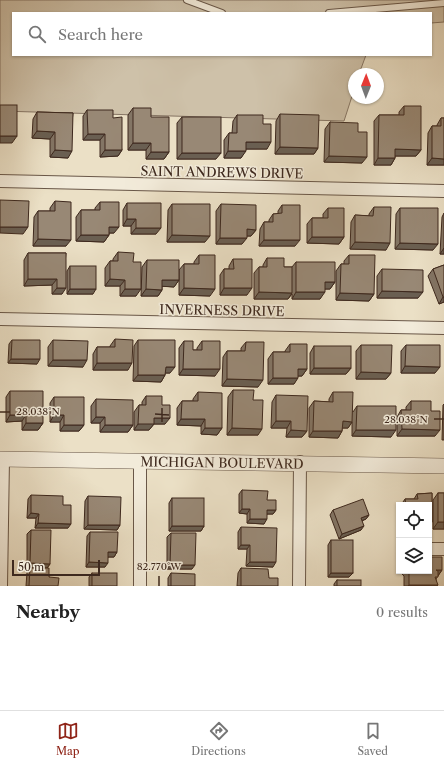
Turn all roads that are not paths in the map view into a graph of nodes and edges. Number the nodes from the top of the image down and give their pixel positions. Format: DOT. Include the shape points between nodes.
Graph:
graph roads {
  1 [pos="187,0"];
  2 [pos="444,3"];
  3 [pos="219,12"];
  4 [pos="340,12"];
  5 [pos="0,181"];
  6 [pos="444,191"];
  7 [pos="0,319"];
  8 [pos="444,328"];
  9 [pos="1,459"];
  10 [pos="140,461"];
  11 [pos="300,462"];
  12 [pos="444,466"];
  13 [pos="432,549"];
  14 [pos="444,549"];
  15 [pos="1,586"];
  16 [pos="140,586"];
  17 [pos="299,586"];
  1 -- 3 [label="lane"];
  2 -- 4 [label="lane"];
  5 -- 6 [label="street, SAINT ANDREWS DRIVE"];
  7 -- 8 [label="street, INVERNESS DRIVE"];
  9 -- 10 [label="street, MICHIGAN BOULEVARD"];
  9 -- 15 [label="street"];
  10 -- 11 [label="street, MICHIGAN BOULEVARD"];
  10 -- 16 [label="street"];
  11 -- 12 [label="street, MICHIGAN BOULEVARD"];
  11 -- 17 [label="street"];
  13 -- 14 [label="street"];
}
